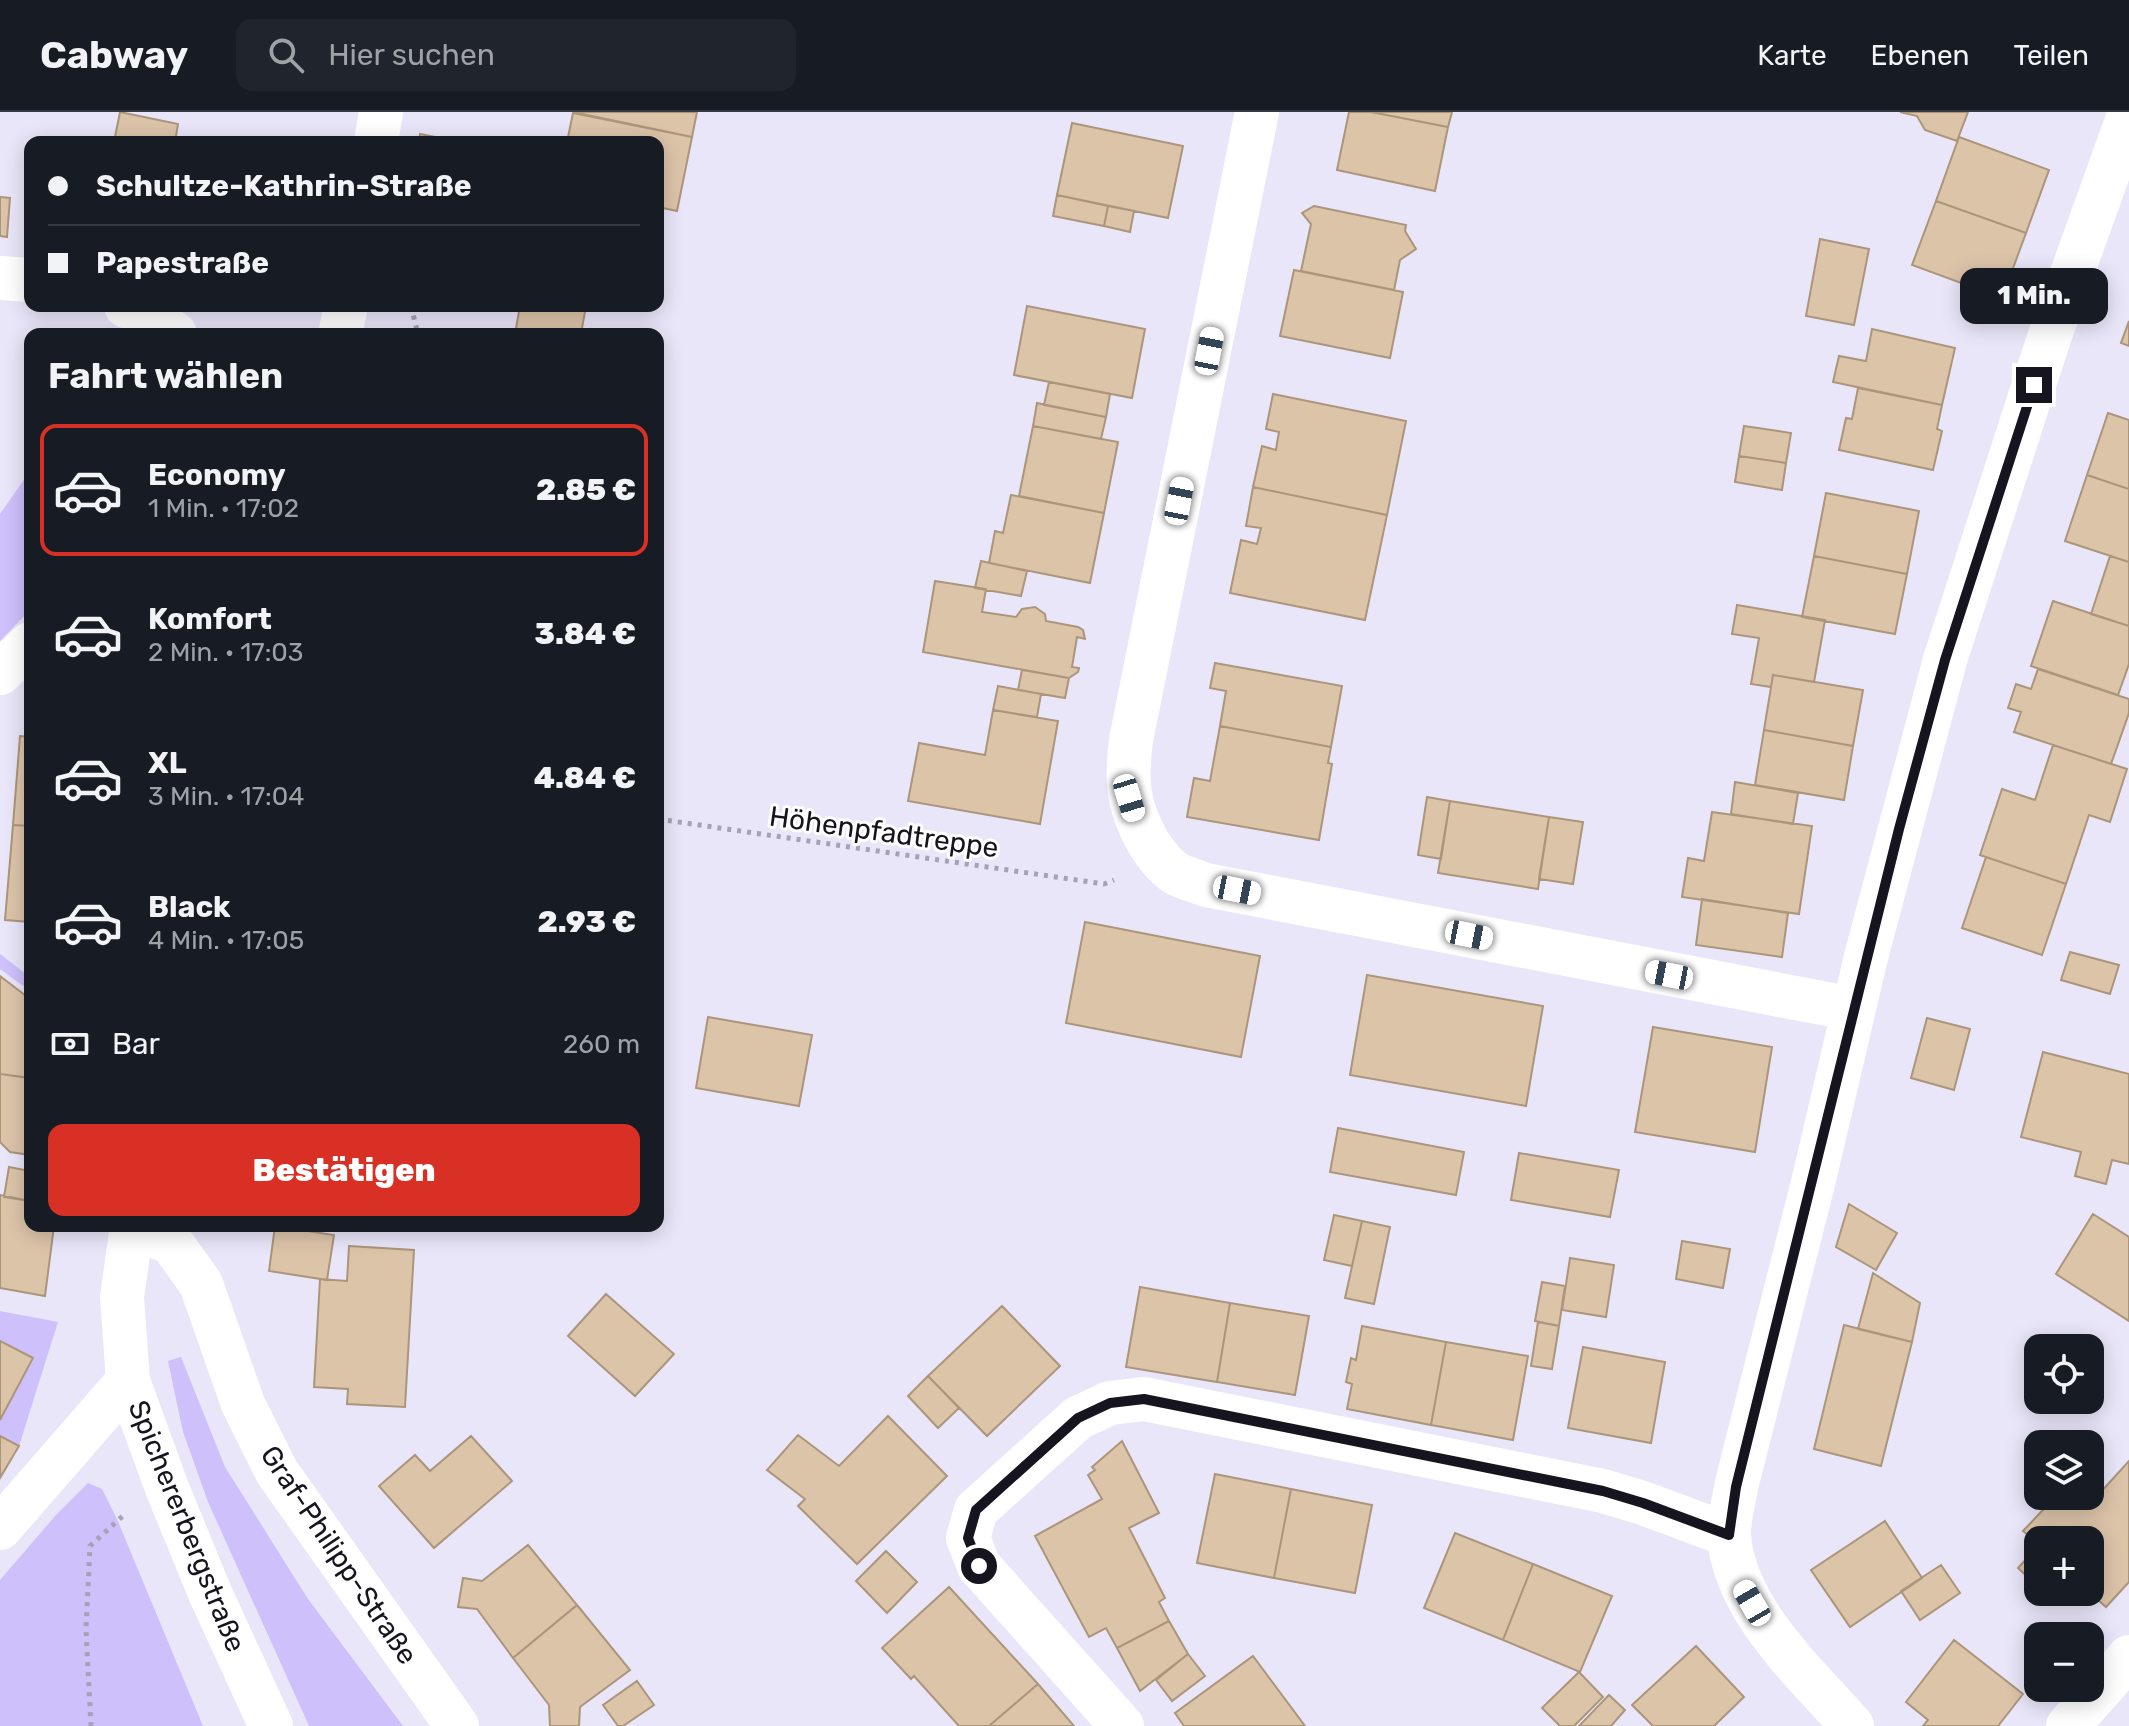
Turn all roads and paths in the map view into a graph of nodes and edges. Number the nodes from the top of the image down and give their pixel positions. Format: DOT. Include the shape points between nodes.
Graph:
graph roads {
  1 [pos="381,112"];
  2 [pos="1257,112"];
  3 [pos="2129,115"];
  4 [pos="377,136"];
  5 [pos="0,278"];
  6 [pos="24,280"];
  7 [pos="141,312"];
  8 [pos="167,328"];
  9 [pos="24,650"];
  10 [pos="0,673"];
  11 [pos="664,820"];
  12 [pos="1104,884"];
  13 [pos="1853,1009"];
  14 [pos="131,1232"];
  15 [pos="145,1232"];
  16 [pos="128,1381"];
  17 [pos="117,1519"];
  18 [pos="0,1528"];
  19 [pos="1729,1535"];
  20 [pos="2129,1657"];
  21 [pos="91,1726"];
  22 [pos="271,1726"];
  23 [pos="457,1726"];
  24 [pos="1122,1726"];
  25 [pos="1852,1726"];
  26 [pos="2068,1726"];
  1 -- 4 [label="street"];
  2 -- 13 [label="street" via="1131,740 1129,798 1155,854 1176,874 1206,885"];
  3 -- 13 [label="street" via="2050,335 1945,660"];
  5 -- 6 [label="street"];
  7 -- 8 [label="street"];
  9 -- 10 [label="street"];
  11 -- 12 [label="path, Höhenpfadtreppe"];
  13 -- 19 [label="street" via="1736,1487"];
  14 -- 16 [label="street, Spichererbergstraße" via="122,1297"];
  15 -- 23 [label="street, Graf-Philipp-Straße" via="171,1242 201,1284 243,1404 277,1472"];
  16 -- 18 [label="street"];
  16 -- 22 [label="street, Spichererbergstraße" via="178,1515"];
  17 -- 21 [label="path" via="90,1546 86,1630"];
  19 -- 24 [label="street" via="1643,1503 1544,1478 1144,1399 1110,1403 1078,1418 976,1510 968,1538 979,1566"];
  19 -- 25 [label="street" via="1740,1584 1763,1623"];
  20 -- 26 [label="street"];
}
